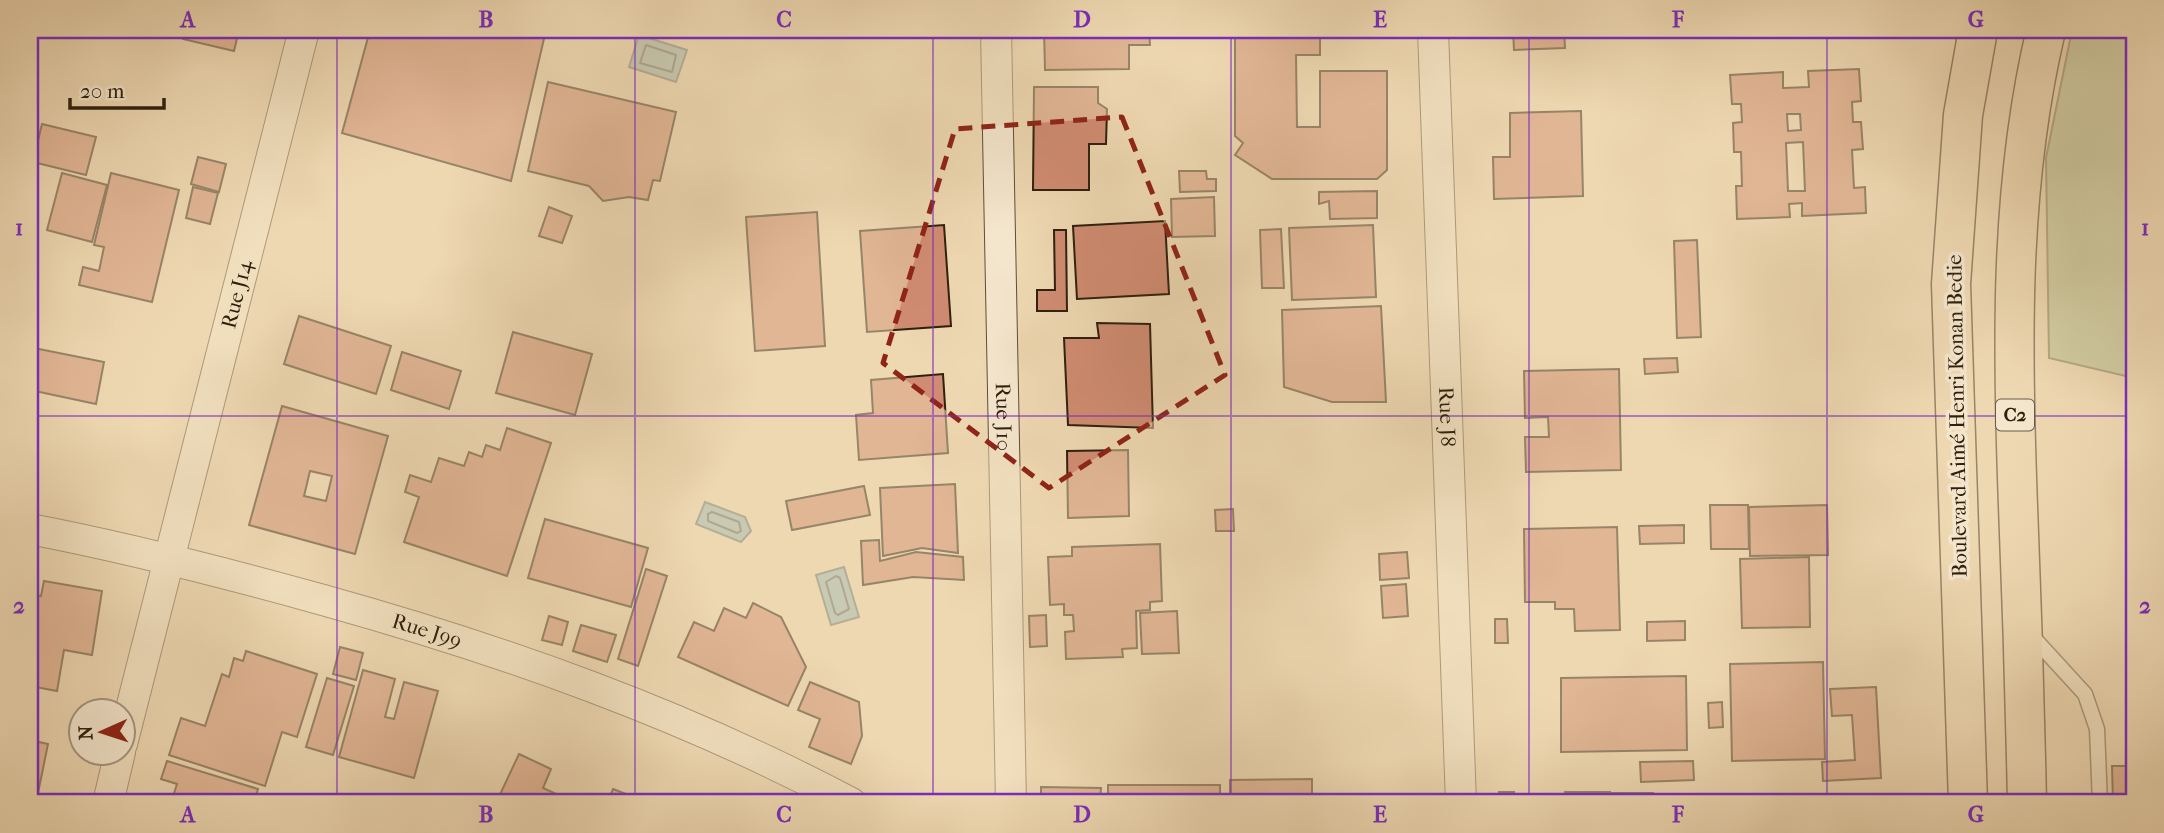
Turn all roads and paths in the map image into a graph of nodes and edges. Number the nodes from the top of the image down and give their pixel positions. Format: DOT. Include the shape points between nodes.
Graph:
graph roads {
  1 [pos="304,30"];
  2 [pos="996,30"];
  3 [pos="1433,30"];
  4 [pos="1978,30"];
  5 [pos="2046,30"];
  6 [pos="30,529"];
  7 [pos="169,558"];
  8 [pos="2022,626"];
  9 [pos="134,696"];
  10 [pos="117,766"];
  11 [pos="108,803"];
  12 [pos="851,803"];
  13 [pos="1011,803"];
  14 [pos="1461,803"];
  15 [pos="1968,803"];
  16 [pos="2027,803"];
  17 [pos="2100,803"];
  1 -- 7 [label="street, Rue J14"];
  2 -- 13 [label="street, Rue J10"];
  3 -- 14 [label="street, Rue J8"];
  4 -- 15 [label="highway, Boulevard Aimé Henri Konan Bedie" via="1963,115 1951,284"];
  5 -- 8 [label="highway, C2" via="2021,184 2014,315"];
  6 -- 7 [label="street, Rue J99"];
  7 -- 9 [label="street"];
  7 -- 12 [label="street, Rue J99" via="394,620 569,677 704,731"];
  8 -- 16 [label="highway, C2"];
  8 -- 17 [label="lane" via="2085,694 2097,729"];
  10 -- 11 [label="street"];
}
